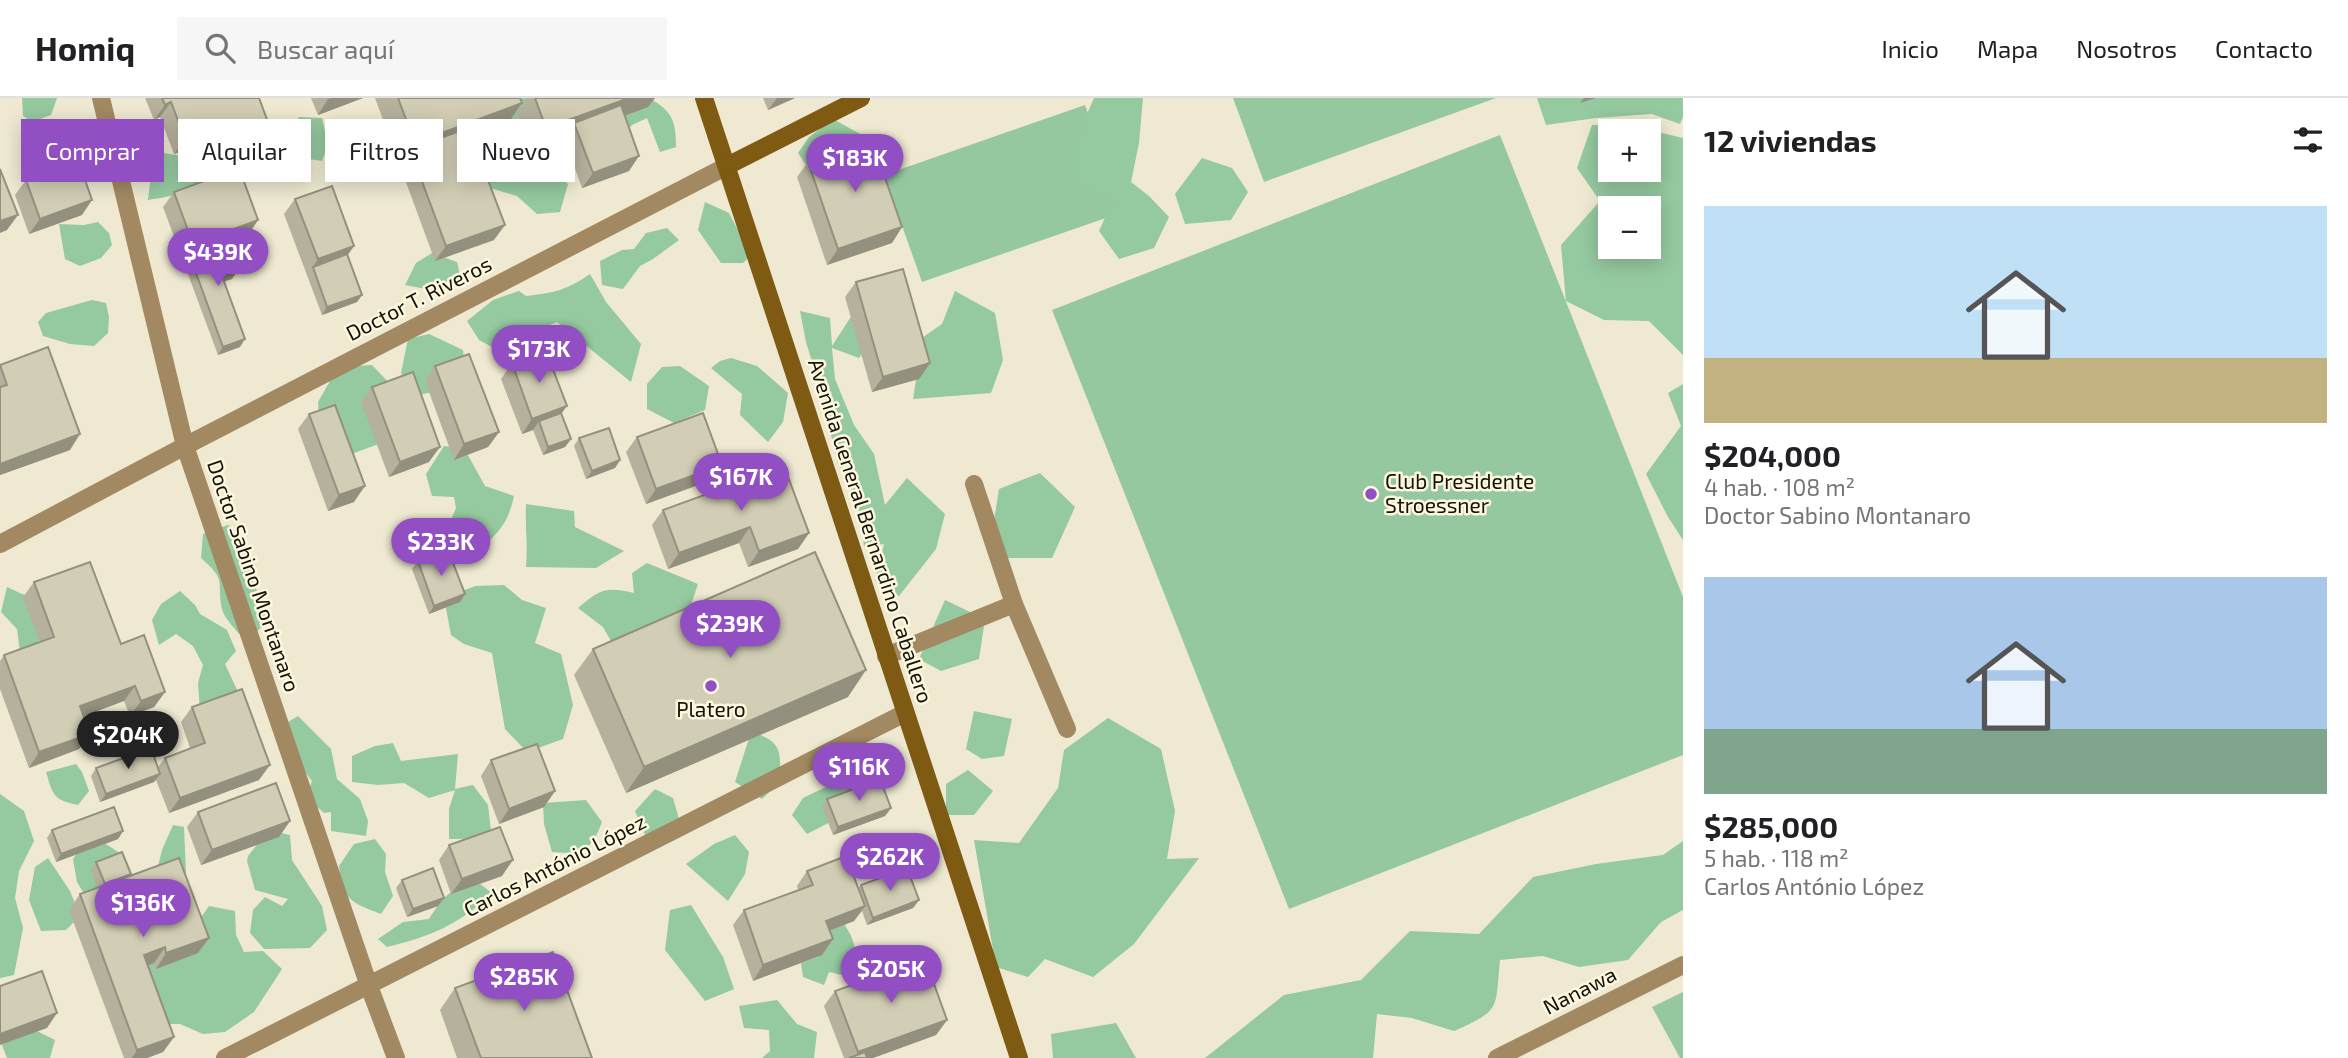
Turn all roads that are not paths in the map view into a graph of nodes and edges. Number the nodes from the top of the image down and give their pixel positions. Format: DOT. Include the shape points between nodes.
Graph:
graph roads {
  1 [pos="101,98"];
  2 [pos="704,98"];
  3 [pos="861,98"];
  4 [pos="727,166"];
  5 [pos="185,446"];
  6 [pos="974,484"];
  7 [pos="0,544"];
  8 [pos="1014,604"];
  9 [pos="886,656"];
  10 [pos="905,712"];
  11 [pos="1067,729"];
  12 [pos="1683,965"];
  13 [pos="369,986"];
  14 [pos="225,1058"];
  15 [pos="396,1058"];
  16 [pos="1019,1058"];
  17 [pos="1497,1058"];
  1 -- 5 [label="street, Doctor Sabino Montanaro"];
  2 -- 4 [label="main road, Avenida General Bernardino Caballero"];
  3 -- 4 [label="main road, Doctor T. Riveros"];
  4 -- 5 [label="street, Doctor T. Riveros"];
  4 -- 9 [label="main road, Avenida General Bernardino Caballero"];
  5 -- 7 [label="street, Doctor T. Riveros"];
  5 -- 13 [label="street, Doctor Sabino Montanaro"];
  6 -- 8 [label="street"];
  8 -- 9 [label="street"];
  8 -- 11 [label="street"];
  9 -- 10 [label="main road, Avenida General Bernardino Caballero"];
  10 -- 13 [label="street, Carlos António López"];
  10 -- 16 [label="main road, Avenida General Bernardino Caballero"];
  12 -- 17 [label="street, Nanawa"];
  13 -- 14 [label="street, Carlos António López"];
  13 -- 15 [label="street, Doctor Sabino Montanaro"];
}
